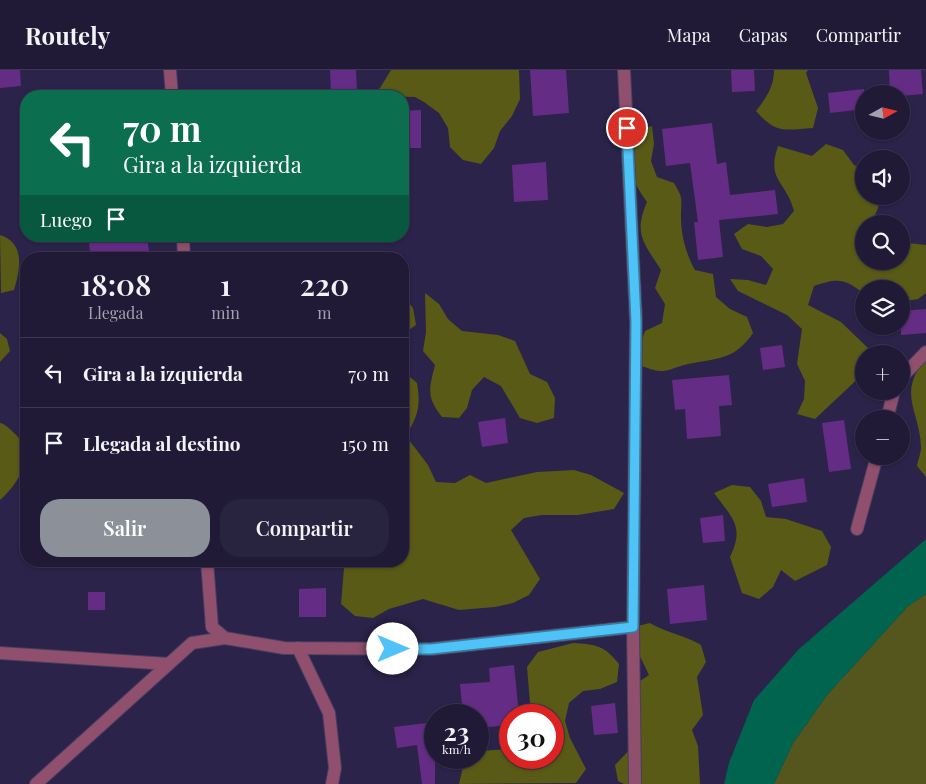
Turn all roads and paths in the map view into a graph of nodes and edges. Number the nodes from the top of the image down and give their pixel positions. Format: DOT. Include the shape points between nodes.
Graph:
graph roads {
  1 [pos="170,70"];
  2 [pos="624,70"];
  3 [pos="172,90"];
  4 [pos="926,352"];
  5 [pos="910,366"];
  6 [pos="875,465"];
  7 [pos="857,529"];
  8 [pos="207,567"];
  9 [pos="633,627"];
  10 [pos="225,638"];
  11 [pos="298,648"];
  12 [pos="0,653"];
  13 [pos="169,664"];
  14 [pos="36,784"];
  15 [pos="332,784"];
  16 [pos="635,784"];
  1 -- 3 [label="street"];
  2 -- 9 [label="street" via="636,321"];
  4 -- 5 [label="street"];
  6 -- 7 [label="street"];
  8 -- 10 [label="street" via="212,627"];
  9 -- 11 [label="street" via="431,649"];
  9 -- 16 [label="street"];
  10 -- 11 [label="street"];
  10 -- 13 [label="street" via="192,643"];
  11 -- 15 [label="street" via="329,713 335,768"];
  12 -- 13 [label="street"];
  13 -- 14 [label="street"];
}
